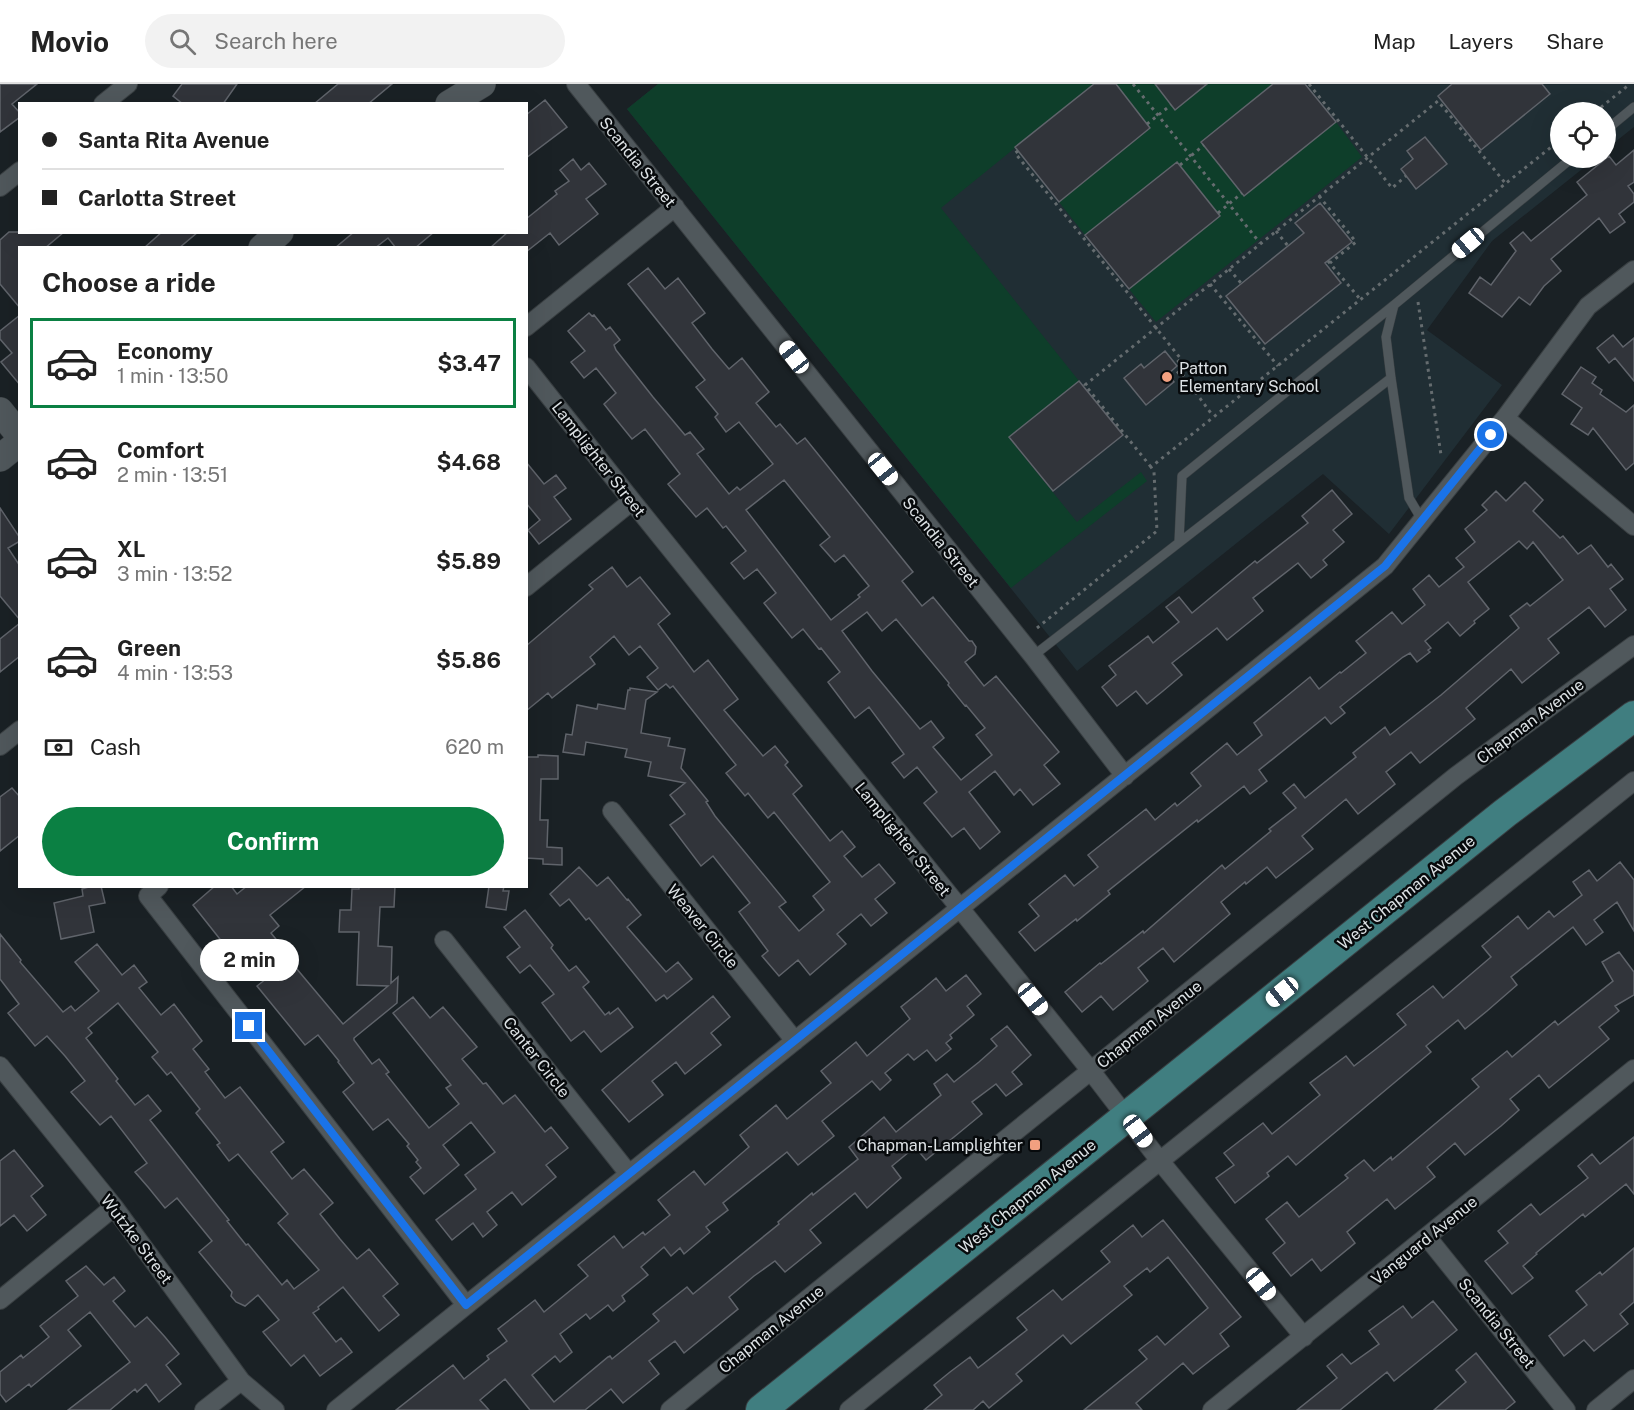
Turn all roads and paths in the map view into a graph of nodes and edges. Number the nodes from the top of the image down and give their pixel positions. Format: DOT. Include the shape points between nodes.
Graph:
graph roads {
  1 [pos="128,84"];
  2 [pos="482,84"];
  3 [pos="576,84"];
  4 [pos="1133,84"];
  5 [pos="1309,84"];
  6 [pos="1630,84"];
  7 [pos="106,102"];
  8 [pos="452,102"];
  9 [pos="1607,102"];
  10 [pos="1171,105"];
  11 [pos="1634,107"];
  12 [pos="1159,116"];
  13 [pos="1616,121"];
  14 [pos="1147,124"];
  15 [pos="1204,145"];
  16 [pos="1550,148"];
  17 [pos="1018,151"];
  18 [pos="1191,156"];
  19 [pos="1368,157"];
  20 [pos="1180,165"];
  21 [pos="1560,168"];
  22 [pos="18,173"];
  23 [pos="1406,176"];
  24 [pos="1506,184"];
  25 [pos="0,187"];
  26 [pos="1242,193"];
  27 [pos="1319,196"];
  28 [pos="1228,204"];
  29 [pos="675,207"];
  30 [pos="1218,213"];
  31 [pos="1293,217"];
  32 [pos="1297,222"];
  33 [pos="1276,231"];
  34 [pos="278,234"];
  35 [pos="1260,243"];
  36 [pos="264,246"];
  37 [pos="1288,246"];
  38 [pos="1229,268"];
  39 [pos="1634,270"];
  40 [pos="1241,283"];
  41 [pos="1210,284"];
  42 [pos="1360,300"];
  43 [pos="1418,300"];
  44 [pos="1394,304"];
  45 [pos="528,325"];
  46 [pos="1156,327"];
  47 [pos="1175,364"];
  48 [pos="1278,366"];
  49 [pos="528,370"];
  50 [pos="1171,378"];
  51 [pos="1391,378"];
  52 [pos="0,411"];
  53 [pos="1214,416"];
  54 [pos="1505,418"];
  55 [pos="18,434"];
  56 [pos="18,444"];
  57 [pos="1441,454"];
  58 [pos="0,458"];
  59 [pos="1151,467"];
  60 [pos="632,501"];
  61 [pos="1422,520"];
  62 [pos="1634,525"];
  63 [pos="1179,542"];
  64 [pos="528,585"];
  65 [pos="1037,628"];
  66 [pos="1634,645"];
  67 [pos="1032,656"];
  68 [pos="1634,716"];
  69 [pos="18,732"];
  70 [pos="0,746"];
  71 [pos="1125,776"];
  72 [pos="1634,781"];
  73 [pos="612,811"];
  74 [pos="153,891"];
  75 [pos="959,908"];
  76 [pos="444,940"];
  77 [pos="795,1041"];
  78 [pos="0,1066"];
  79 [pos="1634,1069"];
  80 [pos="1092,1071"];
  81 [pos="1127,1116"];
  82 [pos="1160,1161"];
  83 [pos="629,1174"];
  84 [pos="114,1207"];
  85 [pos="1427,1237"];
  86 [pos="0,1300"];
  87 [pos="466,1305"];
  88 [pos="1304,1337"];
  89 [pos="1634,1379"];
  90 [pos="241,1381"];
  91 [pos="204,1410"];
  92 [pos="275,1410"];
  93 [pos="336,1410"];
  94 [pos="670,1410"];
  95 [pos="761,1410"];
  96 [pos="849,1410"];
  97 [pos="1212,1410"];
  98 [pos="1566,1410"];
  99 [pos="1596,1410"];
  1 -- 7 [label="street"];
  2 -- 8 [label="street"];
  3 -- 29 [label="street, Scandia Street"];
  4 -- 12 [label="path"];
  5 -- 19 [label="path"];
  6 -- 9 [label="path"];
  10 -- 12 [label="path"];
  11 -- 13 [label="lane"];
  12 -- 14 [label="path"];
  12 -- 18 [label="path"];
  15 -- 18 [label="path"];
  16 -- 24 [label="path"];
  17 -- 46 [label="path" via="1015,153"];
  18 -- 20 [label="path"];
  18 -- 28 [label="path"];
  19 -- 23 [label="path" via="1392,188"];
  19 -- 24 [label="path" via="1438,101"];
  19 -- 27 [label="path"];
  21 -- 44 [label="lane"];
  22 -- 25 [label="street"];
  24 -- 42 [label="path"];
  26 -- 28 [label="path"];
  27 -- 31 [label="path"];
  27 -- 42 [label="path" via="1356,242 1329,262"];
  28 -- 30 [label="path"];
  28 -- 35 [label="path"];
  29 -- 45 [label="street"];
  29 -- 67 [label="street, Scandia Street"];
  31 -- 32 [label="path"];
  31 -- 33 [label="path"];
  33 -- 35 [label="path"];
  33 -- 37 [label="path"];
  34 -- 36 [label="street"];
  35 -- 38 [label="path"];
  38 -- 40 [label="path"];
  38 -- 41 [label="path"];
  39 -- 54 [label="street" via="1588,306"];
  41 -- 46 [label="path"];
  41 -- 48 [label="path"];
  42 -- 48 [label="path"];
  43 -- 57 [label="path"];
  44 -- 51 [label="lane" via="1386,337"];
  44 -- 63 [label="lane" via="1182,476"];
  46 -- 47 [label="path" via="1181,359"];
  46 -- 59 [label="path" via="1085,385"];
  48 -- 53 [label="path"];
  49 -- 60 [label="street, Lamplighter Street"];
  50 -- 53 [label="path" via="1180,371"];
  51 -- 61 [label="lane" via="1409,498"];
  51 -- 63 [label="lane"];
  52 -- 55 [label="street"];
  53 -- 59 [label="path"];
  54 -- 61 [label="street"];
  54 -- 62 [label="street"];
  56 -- 58 [label="street"];
  59 -- 65 [label="path" via="1157,531"];
  60 -- 64 [label="street"];
  60 -- 75 [label="street, Lamplighter Street"];
  61 -- 71 [label="street" via="1385,566"];
  63 -- 67 [label="lane"];
  66 -- 80 [label="street, Chapman Avenue" via="1456,776"];
  67 -- 71 [label="street, Scandia Street"];
  68 -- 81 [label="main road, West Chapman Avenue" via="1505,813"];
  69 -- 70 [label="street"];
  71 -- 75 [label="street"];
  72 -- 82 [label="street"];
  73 -- 77 [label="street, Weaver Circle"];
  74 -- 87 [label="street"];
  75 -- 77 [label="street"];
  75 -- 80 [label="street, Lamplighter Street"];
  76 -- 83 [label="street, Canter Circle"];
  77 -- 83 [label="street"];
  78 -- 84 [label="street, Wutzke Street"];
  79 -- 85 [label="street, Vanguard Avenue"];
  80 -- 81 [label="street, Lamplighter Street"];
  80 -- 94 [label="street, Chapman Avenue"];
  81 -- 82 [label="street, Lamplighter Street"];
  81 -- 95 [label="main road, West Chapman Avenue"];
  82 -- 88 [label="street, Lamplighter Street"];
  82 -- 96 [label="street"];
  83 -- 87 [label="street"];
  84 -- 86 [label="street"];
  84 -- 90 [label="street, Wutzke Street"];
  85 -- 88 [label="street, Vanguard Avenue"];
  85 -- 98 [label="street, Scandia Street"];
  87 -- 93 [label="street"];
  88 -- 97 [label="street, Vanguard Avenue"];
  89 -- 99 [label="street"];
  90 -- 91 [label="street"];
  90 -- 92 [label="street, Wutzke Street"];
}
